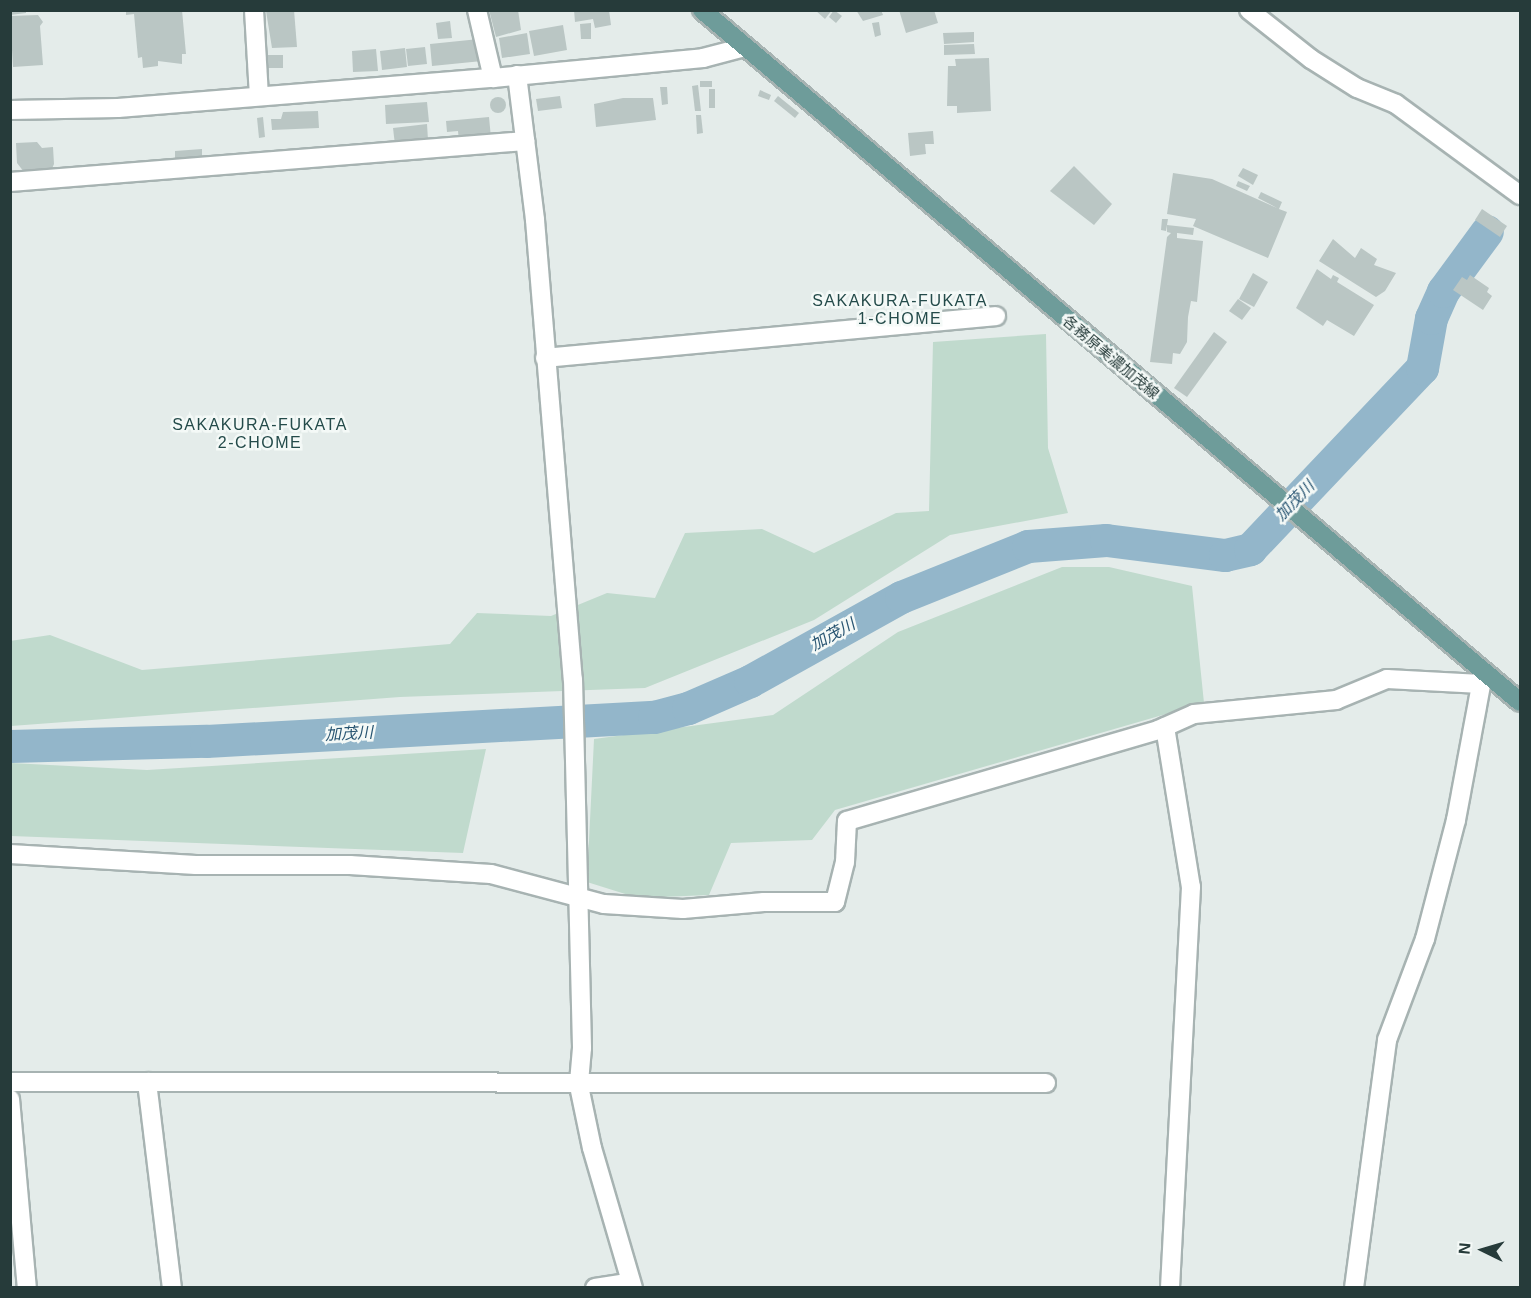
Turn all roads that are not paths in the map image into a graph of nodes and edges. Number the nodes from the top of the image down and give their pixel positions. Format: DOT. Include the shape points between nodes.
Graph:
graph roads {
  1 [pos="255,10"];
  2 [pos="477,10"];
  3 [pos="702,10"];
  4 [pos="1249,10"];
  5 [pos="745,47"];
  6 [pos="517,75"];
  7 [pos="493,78"];
  8 [pos="259,96"];
  9 [pos="10,110"];
  10 [pos="525,141"];
  11 [pos="10,182"];
  12 [pos="1521,195"];
  13 [pos="996,316"];
  14 [pos="545,358"];
  15 [pos="1482,678"];
  16 [pos="1521,702"];
  17 [pos="1165,727"];
  18 [pos="10,854"];
  19 [pos="578,897"];
  20 [pos="10,1082"];
  21 [pos="147,1082"];
  22 [pos="1046,1083"];
  23 [pos="579,1086"];
  24 [pos="10,1099"];
  25 [pos="632,1285"];
  26 [pos="27,1287"];
  27 [pos="172,1287"];
  28 [pos="595,1287"];
  29 [pos="1170,1287"];
  30 [pos="1354,1287"];
  1 -- 8 [label="street"];
  2 -- 7 [label="street"];
  3 -- 5 [label="main road, 各務原美濃加茂線"];
  4 -- 12 [label="street" via="1338,76 1396,104"];
  5 -- 6 [label="street" via="703,58"];
  5 -- 15 [label="main road, 各務原美濃加茂線" via="1312,526"];
  6 -- 7 [label="street"];
  6 -- 10 [label="street"];
  7 -- 8 [label="street"];
  8 -- 9 [label="street" via="118,108"];
  10 -- 11 [label="street"];
  10 -- 14 [label="street"];
  13 -- 14 [label="street"];
  14 -- 19 [label="street" via="573,680"];
  15 -- 16 [label="main road, 各務原美濃加茂線"];
  15 -- 17 [label="street" via="1387,679 1336,700 1194,714"];
  15 -- 30 [label="street" via="1456,820 1425,939 1387,1040"];
  17 -- 19 [label="street" via="848,821 845,862 835,902 764,902 684,909 604,904"];
  17 -- 29 [label="street" via="1191,887"];
  18 -- 19 [label="street" via="196,865 350,865 491,874"];
  19 -- 23 [label="street" via="582,1048"];
  20 -- 21 [label="street"];
  21 -- 23 [label="street"];
  21 -- 27 [label="street"];
  22 -- 23 [label="street"];
  23 -- 25 [label="street" via="592,1148"];
  24 -- 26 [label="street"];
  25 -- 28 [label="street"];
}
